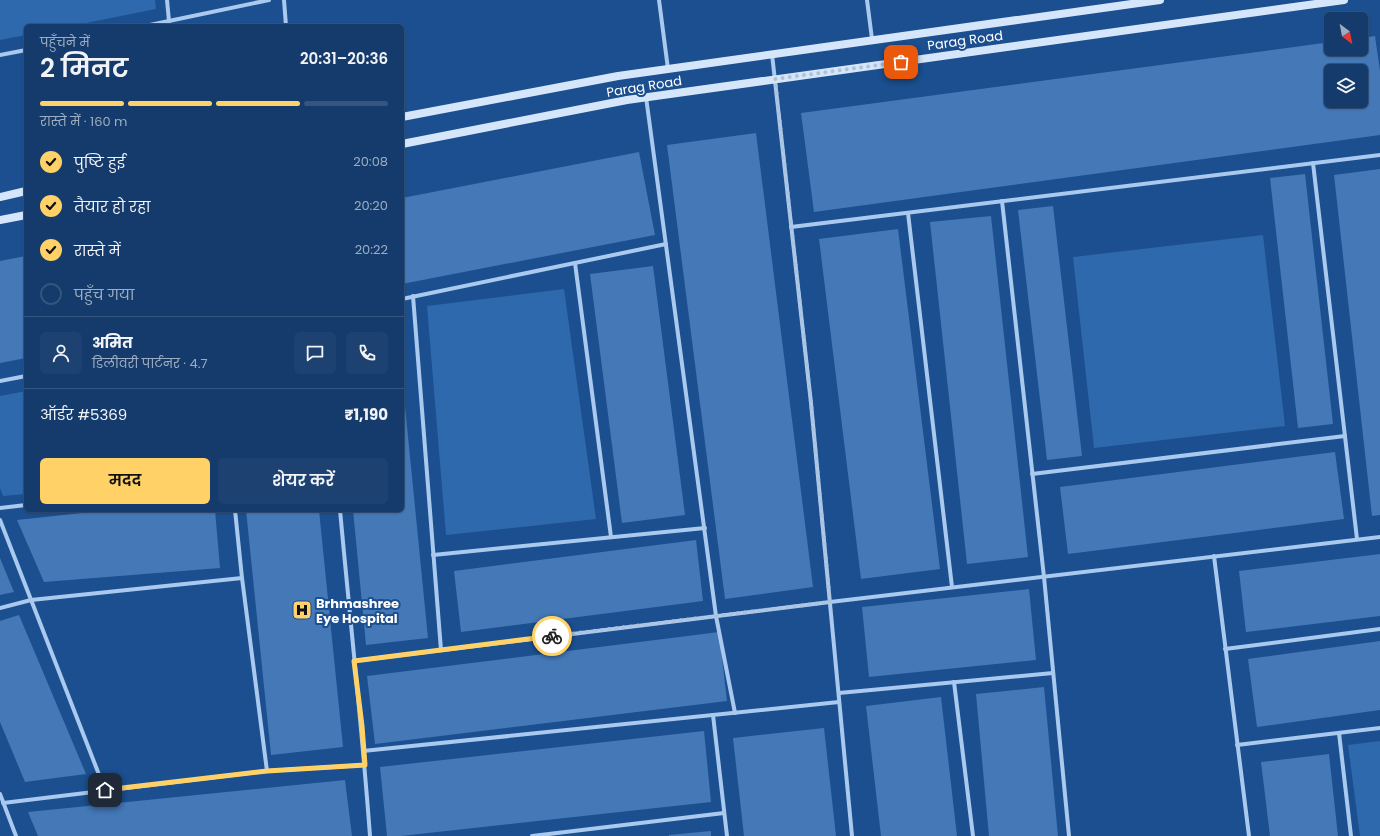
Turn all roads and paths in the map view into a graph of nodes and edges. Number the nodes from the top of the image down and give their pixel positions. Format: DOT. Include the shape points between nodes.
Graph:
graph roads {
  1 [pos="167,0"];
  2 [pos="269,0"];
  3 [pos="284,0"];
  4 [pos="659,0"];
  5 [pos="867,0"];
  6 [pos="1160,0"];
  7 [pos="1344,0"];
  8 [pos="169,21"];
  9 [pos="155,24"];
  10 [pos="286,24"];
  11 [pos="872,40"];
  12 [pos="24,50"];
  13 [pos="772,54"];
  14 [pos="0,55"];
  15 [pos="668,69"];
  16 [pos="775,79"];
  17 [pos="646,97"];
  18 [pos="404,117"];
  19 [pos="404,144"];
  20 [pos="1380,155"];
  21 [pos="1313,163"];
  22 [pos="24,191"];
  23 [pos="0,197"];
  24 [pos="1002,201"];
  25 [pos="908,213"];
  26 [pos="24,215"];
  27 [pos="0,220"];
  28 [pos="791,227"];
  29 [pos="666,244"];
  30 [pos="575,263"];
  31 [pos="413,296"];
  32 [pos="404,298"];
  33 [pos="24,376"];
  34 [pos="0,381"];
  35 [pos="1346,436"];
  36 [pos="1032,474"];
  37 [pos="24,505"];
  38 [pos="0,508"];
  39 [pos="235,512"];
  40 [pos="340,512"];
  41 [pos="0,520"];
  42 [pos="705,528"];
  43 [pos="1380,536"];
  44 [pos="610,538"];
  45 [pos="1357,539"];
  46 [pos="433,556"];
  47 [pos="1214,556"];
  48 [pos="1044,576"];
  49 [pos="242,578"];
  50 [pos="952,587"];
  51 [pos="31,600"];
  52 [pos="830,602"];
  53 [pos="0,608"];
  54 [pos="716,616"];
  55 [pos="1380,629"];
  56 [pos="1225,649"];
  57 [pos="441,650"];
  58 [pos="354,661"];
  59 [pos="1053,673"];
  60 [pos="954,682"];
  61 [pos="839,693"];
  62 [pos="839,702"];
  63 [pos="735,713"];
  64 [pos="713,715"];
  65 [pos="1380,728"];
  66 [pos="1338,733"];
  67 [pos="1237,745"];
  68 [pos="363,751"];
  69 [pos="365,765"];
  70 [pos="267,771"];
  71 [pos="105,790"];
  72 [pos="0,794"];
  73 [pos="3,802"];
  74 [pos="724,813"];
  75 [pos="16,836"];
  76 [pos="370,836"];
  77 [pos="532,836"];
  78 [pos="727,836"];
  79 [pos="852,836"];
  80 [pos="973,836"];
  81 [pos="1069,836"];
  82 [pos="1249,836"];
  83 [pos="1351,836"];
  1 -- 8 [label="street"];
  2 -- 8 [label="street"];
  3 -- 10 [label="street"];
  4 -- 15 [label="street"];
  5 -- 11 [label="street"];
  6 -- 11 [label="street, Parag Road"];
  7 -- 16 [label="street, Parag Road"];
  8 -- 9 [label="street"];
  11 -- 13 [label="street, Parag Road"];
  12 -- 14 [label="street"];
  13 -- 15 [label="street, Parag Road"];
  13 -- 16 [label="street"];
  15 -- 18 [label="street, Parag Road"];
  16 -- 17 [label="street, Parag Road"];
  16 -- 28 [label="street"];
  17 -- 19 [label="street, Parag Road"];
  17 -- 29 [label="street"];
  20 -- 21 [label="street"];
  21 -- 24 [label="street"];
  21 -- 35 [label="street"];
  22 -- 23 [label="street"];
  24 -- 25 [label="street"];
  24 -- 36 [label="street"];
  25 -- 28 [label="street"];
  25 -- 50 [label="street"];
  26 -- 27 [label="street"];
  28 -- 52 [label="street"];
  29 -- 30 [label="street"];
  29 -- 42 [label="street"];
  30 -- 31 [label="street"];
  30 -- 44 [label="street"];
  31 -- 32 [label="street"];
  31 -- 46 [label="street"];
  33 -- 34 [label="street"];
  35 -- 36 [label="street"];
  35 -- 45 [label="street"];
  36 -- 48 [label="street"];
  37 -- 38 [label="street"];
  39 -- 49 [label="street"];
  40 -- 58 [label="street"];
  41 -- 51 [label="street"];
  42 -- 44 [label="street"];
  42 -- 54 [label="street"];
  43 -- 45 [label="street"];
  44 -- 46 [label="street"];
  45 -- 47 [label="street"];
  46 -- 57 [label="street"];
  47 -- 48 [label="street"];
  47 -- 56 [label="street"];
  48 -- 50 [label="street"];
  48 -- 59 [label="street"];
  49 -- 51 [label="street"];
  49 -- 70 [label="street"];
  50 -- 52 [label="street"];
  51 -- 53 [label="street"];
  51 -- 71 [label="street"];
  52 -- 54 [label="street"];
  52 -- 61 [label="street"];
  54 -- 57 [label="street"];
  54 -- 63 [label="street"];
  55 -- 56 [label="street"];
  56 -- 67 [label="street"];
  57 -- 58 [label="street"];
  58 -- 68 [label="street"];
  59 -- 60 [label="street"];
  59 -- 81 [label="street"];
  60 -- 61 [label="street"];
  60 -- 80 [label="street"];
  61 -- 62 [label="street"];
  62 -- 63 [label="street"];
  62 -- 79 [label="street"];
  63 -- 64 [label="street"];
  64 -- 68 [label="street"];
  64 -- 74 [label="street"];
  65 -- 66 [label="street"];
  66 -- 67 [label="street"];
  66 -- 83 [label="street"];
  67 -- 82 [label="street"];
  68 -- 69 [label="street"];
  69 -- 70 [label="street"];
  69 -- 76 [label="street"];
  70 -- 71 [label="street"];
  71 -- 73 [label="street"];
  72 -- 73 [label="street"];
  73 -- 75 [label="street"];
  74 -- 77 [label="street"];
  74 -- 78 [label="street"];
}
